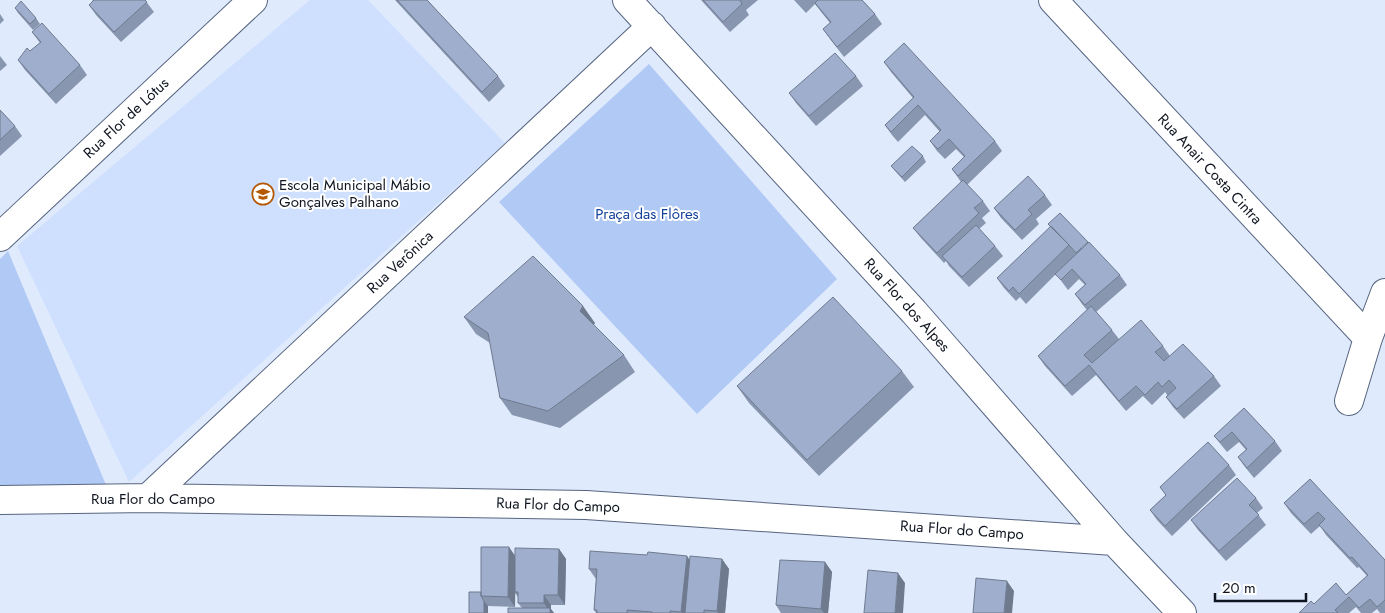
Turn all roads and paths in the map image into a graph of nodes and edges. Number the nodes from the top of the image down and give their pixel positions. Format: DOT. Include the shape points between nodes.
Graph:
graph roads {
  1 [pos="253,0"];
  2 [pos="627,0"];
  3 [pos="1053,0"];
  4 [pos="652,26"];
  5 [pos="0,237"];
  6 [pos="1385,293"];
  7 [pos="1368,338"];
  8 [pos="1349,401"];
  9 [pos="148,498"];
  10 [pos="0,500"];
  11 [pos="1114,541"];
  12 [pos="1182,613"];
  1 -- 5 [label="street, Rua Flor de Lótus"];
  2 -- 4 [label="street, Rua Flor dos Alpes"];
  3 -- 7 [label="street, Rua Anair Costa Cintra"];
  4 -- 9 [label="street, Rua Verônica"];
  4 -- 11 [label="street, Rua Flor dos Alpes" via="914,312"];
  6 -- 7 [label="street"];
  7 -- 8 [label="street"];
  9 -- 10 [label="street, Rua Flor do Campo"];
  9 -- 11 [label="street, Rua Flor do Campo" via="586,505"];
  11 -- 12 [label="street, Rua Flor dos Alpes"];
}
